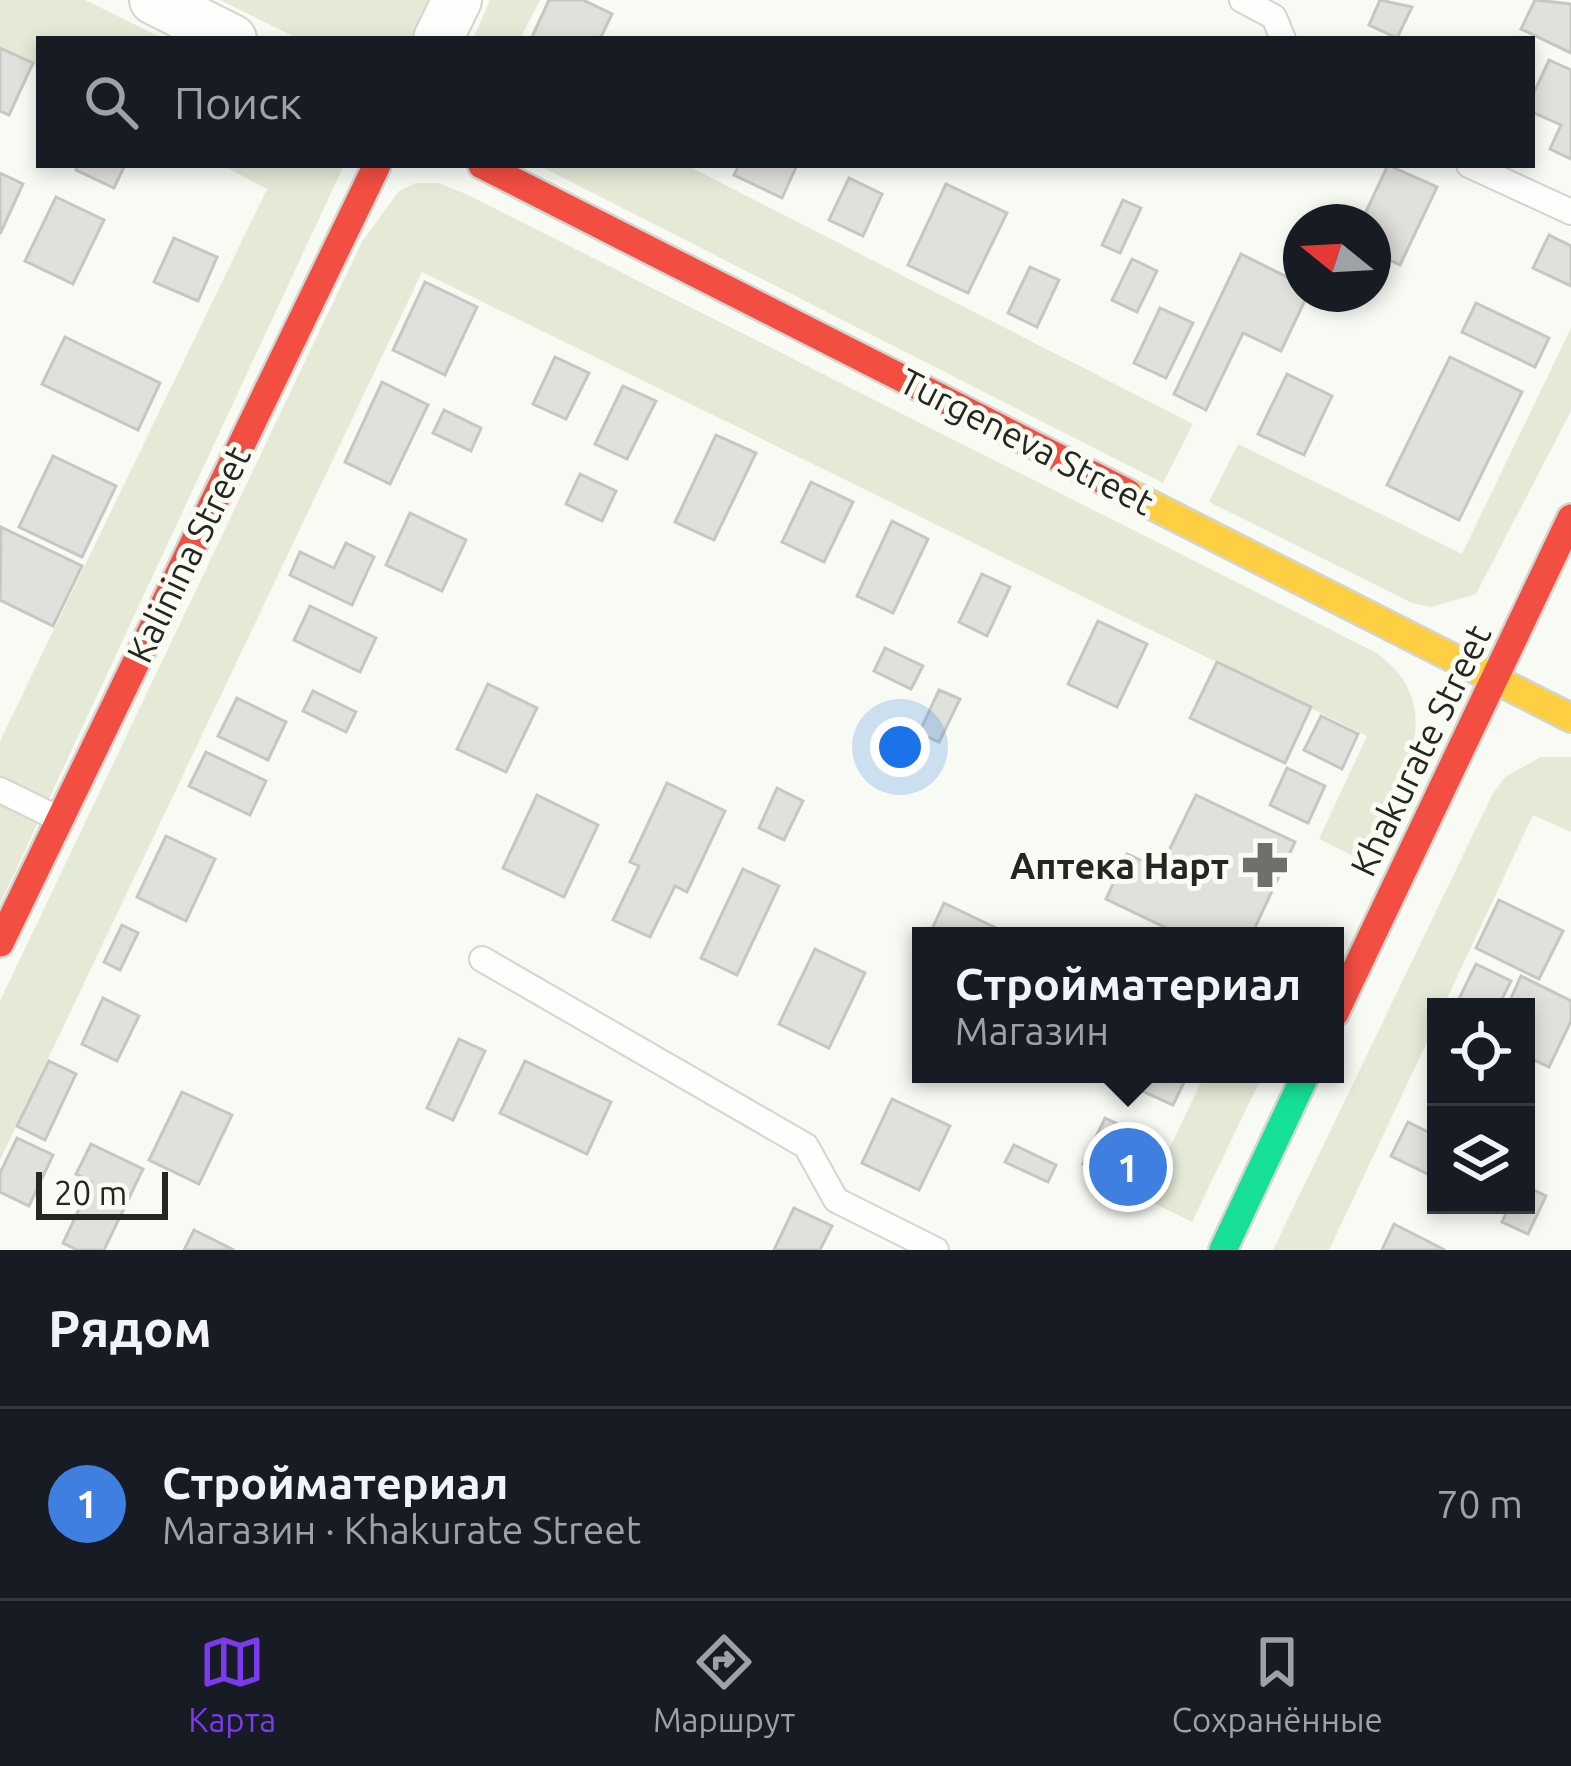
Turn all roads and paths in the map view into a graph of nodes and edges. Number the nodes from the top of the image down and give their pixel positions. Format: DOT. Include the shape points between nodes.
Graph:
graph roads {
  1 [pos="154,0"];
  2 [pos="457,0"];
  3 [pos="1242,0"];
  4 [pos="226,36"];
  5 [pos="439,36"];
  6 [pos="1282,36"];
  7 [pos="376,168"];
  8 [pos="488,168"];
  9 [pos="1476,168"];
  10 [pos="1571,212"];
  11 [pos="1571,518"];
  12 [pos="1495,678"];
  13 [pos="1571,718"];
  14 [pos="0,790"];
  15 [pos="59,819"];
  16 [pos="0,944"];
  17 [pos="482,959"];
  18 [pos="1344,993"];
  19 [pos="1302,1083"];
  20 [pos="936,1250"];
  21 [pos="1223,1250"];
  1 -- 4 [label="street"];
  2 -- 5 [label="street"];
  3 -- 6 [label="lane" via="1274,17"];
  7 -- 15 [label="street, Kalinina Street"];
  8 -- 12 [label="street, Turgeneva Street"];
  9 -- 10 [label="lane"];
  11 -- 12 [label="street, Khakurate Street"];
  12 -- 13 [label="street, Turgeneva Street"];
  12 -- 18 [label="street, Khakurate Street"];
  14 -- 15 [label="lane"];
  15 -- 16 [label="street, Kalinina Street"];
  17 -- 20 [label="lane" via="806,1146 836,1200"];
  19 -- 21 [label="street"];
}
